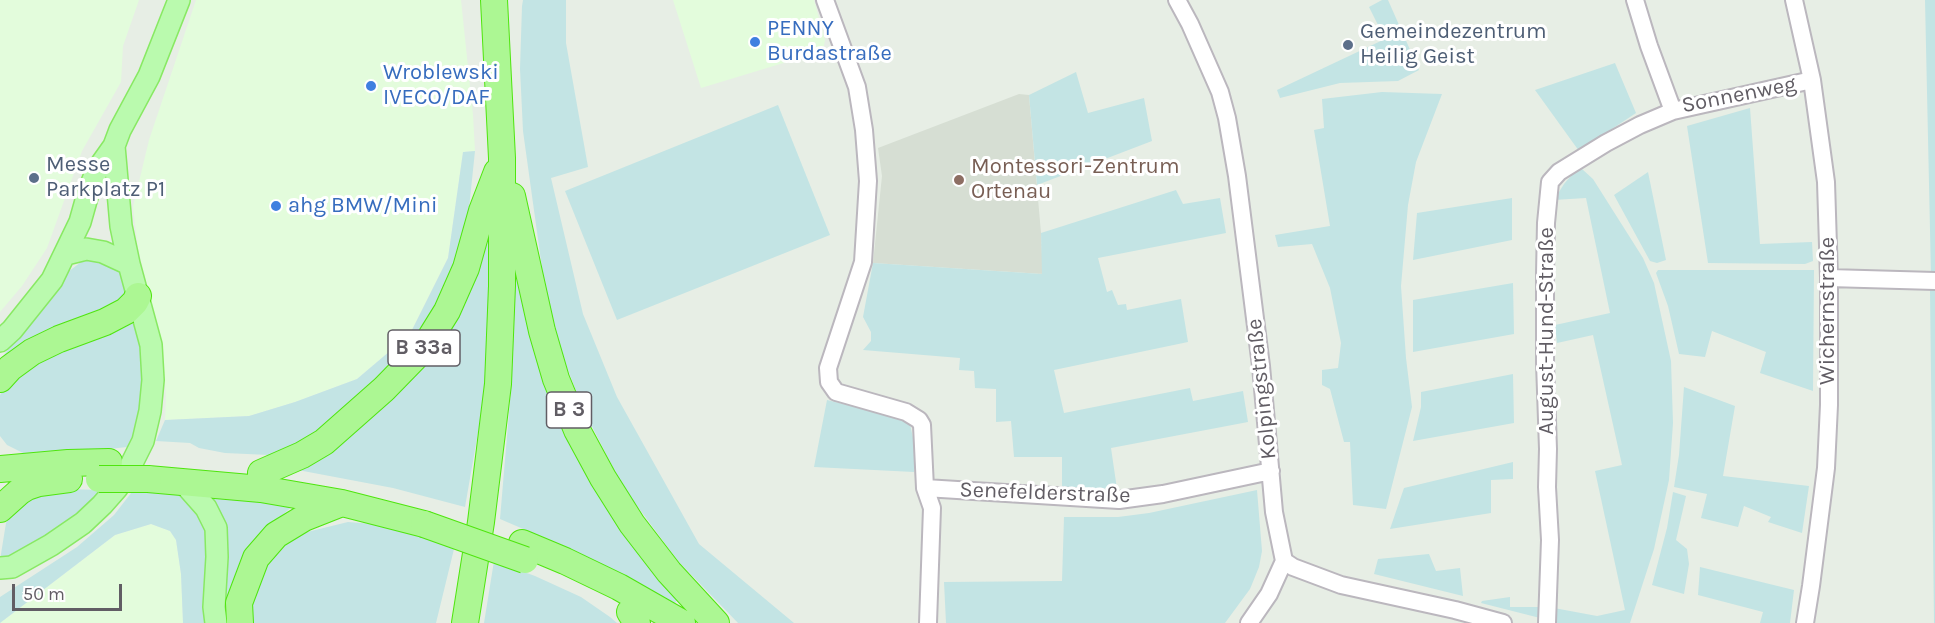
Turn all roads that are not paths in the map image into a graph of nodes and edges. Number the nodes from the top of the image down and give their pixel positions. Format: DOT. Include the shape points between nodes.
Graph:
graph roads {
  1 [pos="179,0"];
  2 [pos="825,0"];
  3 [pos="1177,0"];
  4 [pos="1635,0"];
  5 [pos="1794,0"];
  6 [pos="498,7"];
  7 [pos="1812,80"];
  8 [pos="1673,111"];
  9 [pos="114,146"];
  10 [pos="502,158"];
  11 [pos="66,254"];
  12 [pos="129,264"];
  13 [pos="1829,278"];
  14 [pos="1935,281"];
  15 [pos="138,296"];
  16 [pos="6,336"];
  17 [pos="0,351"];
  18 [pos="0,379"];
  19 [pos="6,462"];
  20 [pos="104,471"];
  21 [pos="152,471"];
  22 [pos="1271,471"];
  23 [pos="261,473"];
  24 [pos="183,482"];
  25 [pos="925,488"];
  26 [pos="342,503"];
  27 [pos="0,509"];
  28 [pos="425,516"];
  29 [pos="524,552"];
  30 [pos="1284,561"];
  31 [pos="4,570"];
  32 [pos="470,590"];
  33 [pos="639,619"];
  34 [pos="216,623"];
  35 [pos="240,623"];
  36 [pos="452,623"];
  37 [pos="465,623"];
  38 [pos="682,623"];
  39 [pos="716,623"];
  40 [pos="928,623"];
  41 [pos="1249,623"];
  42 [pos="1503,623"];
  43 [pos="1547,623"];
  44 [pos="1805,623"];
  1 -- 9 [label="main road" via="149,76"];
  2 -- 25 [label="street" via="857,87 868,181 862,262 828,368 829,382 836,392 906,412 919,420"];
  3 -- 22 [label="street, Kolpingstraße" via="1227,118 1249,265"];
  4 -- 8 [label="street, Sonnenweg"];
  5 -- 7 [label="street, Wichernstraße"];
  6 -- 10 [label="highway, B 3"];
  7 -- 8 [label="street, Sonnenweg"];
  7 -- 13 [label="street, Wichernstraße" via="1826,182"];
  8 -- 43 [label="street, August-Hund-Straße" via="1606,143 1559,172 1550,182 1545,263 1550,540"];
  9 -- 11 [label="main road" via="97,170"];
  9 -- 12 [label="main road" via="121,226"];
  10 -- 23 [label="highway, B 33a" via="466,268 447,311 424,348 324,441"];
  10 -- 32 [label="highway, B 3" via="498,384"];
  10 -- 39 [label="highway, B 3" via="542,331 577,430 632,524"];
  11 -- 12 [label="main road" via="86,249"];
  11 -- 16 [label="main road" via="52,280"];
  12 -- 15 [label="main road"];
  13 -- 14 [label="street"];
  13 -- 44 [label="street, Wichernstraße" via="1826,468"];
  15 -- 18 [label="highway" via="126,312 32,352"];
  15 -- 31 [label="main road" via="151,345 153,380 143,441 129,469 83,523"];
  16 -- 17 [label="main road"];
  19 -- 20 [label="highway, B 33a" via="68,463"];
  20 -- 21 [label="highway, B 33a, bridge"];
  20 -- 27 [label="highway, B 33a" via="39,483 19,492"];
  21 -- 23 [label="highway, B 33a" via="188,465"];
  21 -- 24 [label="highway, B 33a"];
  22 -- 25 [label="street, Senefelderstraße" via="1119,500"];
  22 -- 30 [label="street, Kolpingstraße"];
  23 -- 28 [label="highway, B 33a" via="308,481"];
  24 -- 26 [label="highway, B 33a" via="261,489"];
  24 -- 34 [label="main road" via="206,508 216,528"];
  25 -- 40 [label="street" via="932,508"];
  26 -- 28 [label="highway, B 33a"];
  26 -- 35 [label="highway" via="304,518 276,535 256,558 239,603"];
  28 -- 29 [label="highway, B 33a"];
  29 -- 33 [label="highway, B 33a"];
  29 -- 38 [label="highway, B 33a" via="565,561"];
  30 -- 41 [label="street" via="1269,594"];
  30 -- 42 [label="street" via="1341,585"];
  32 -- 36 [label="highway"];
  32 -- 37 [label="highway, B 3"];
}
